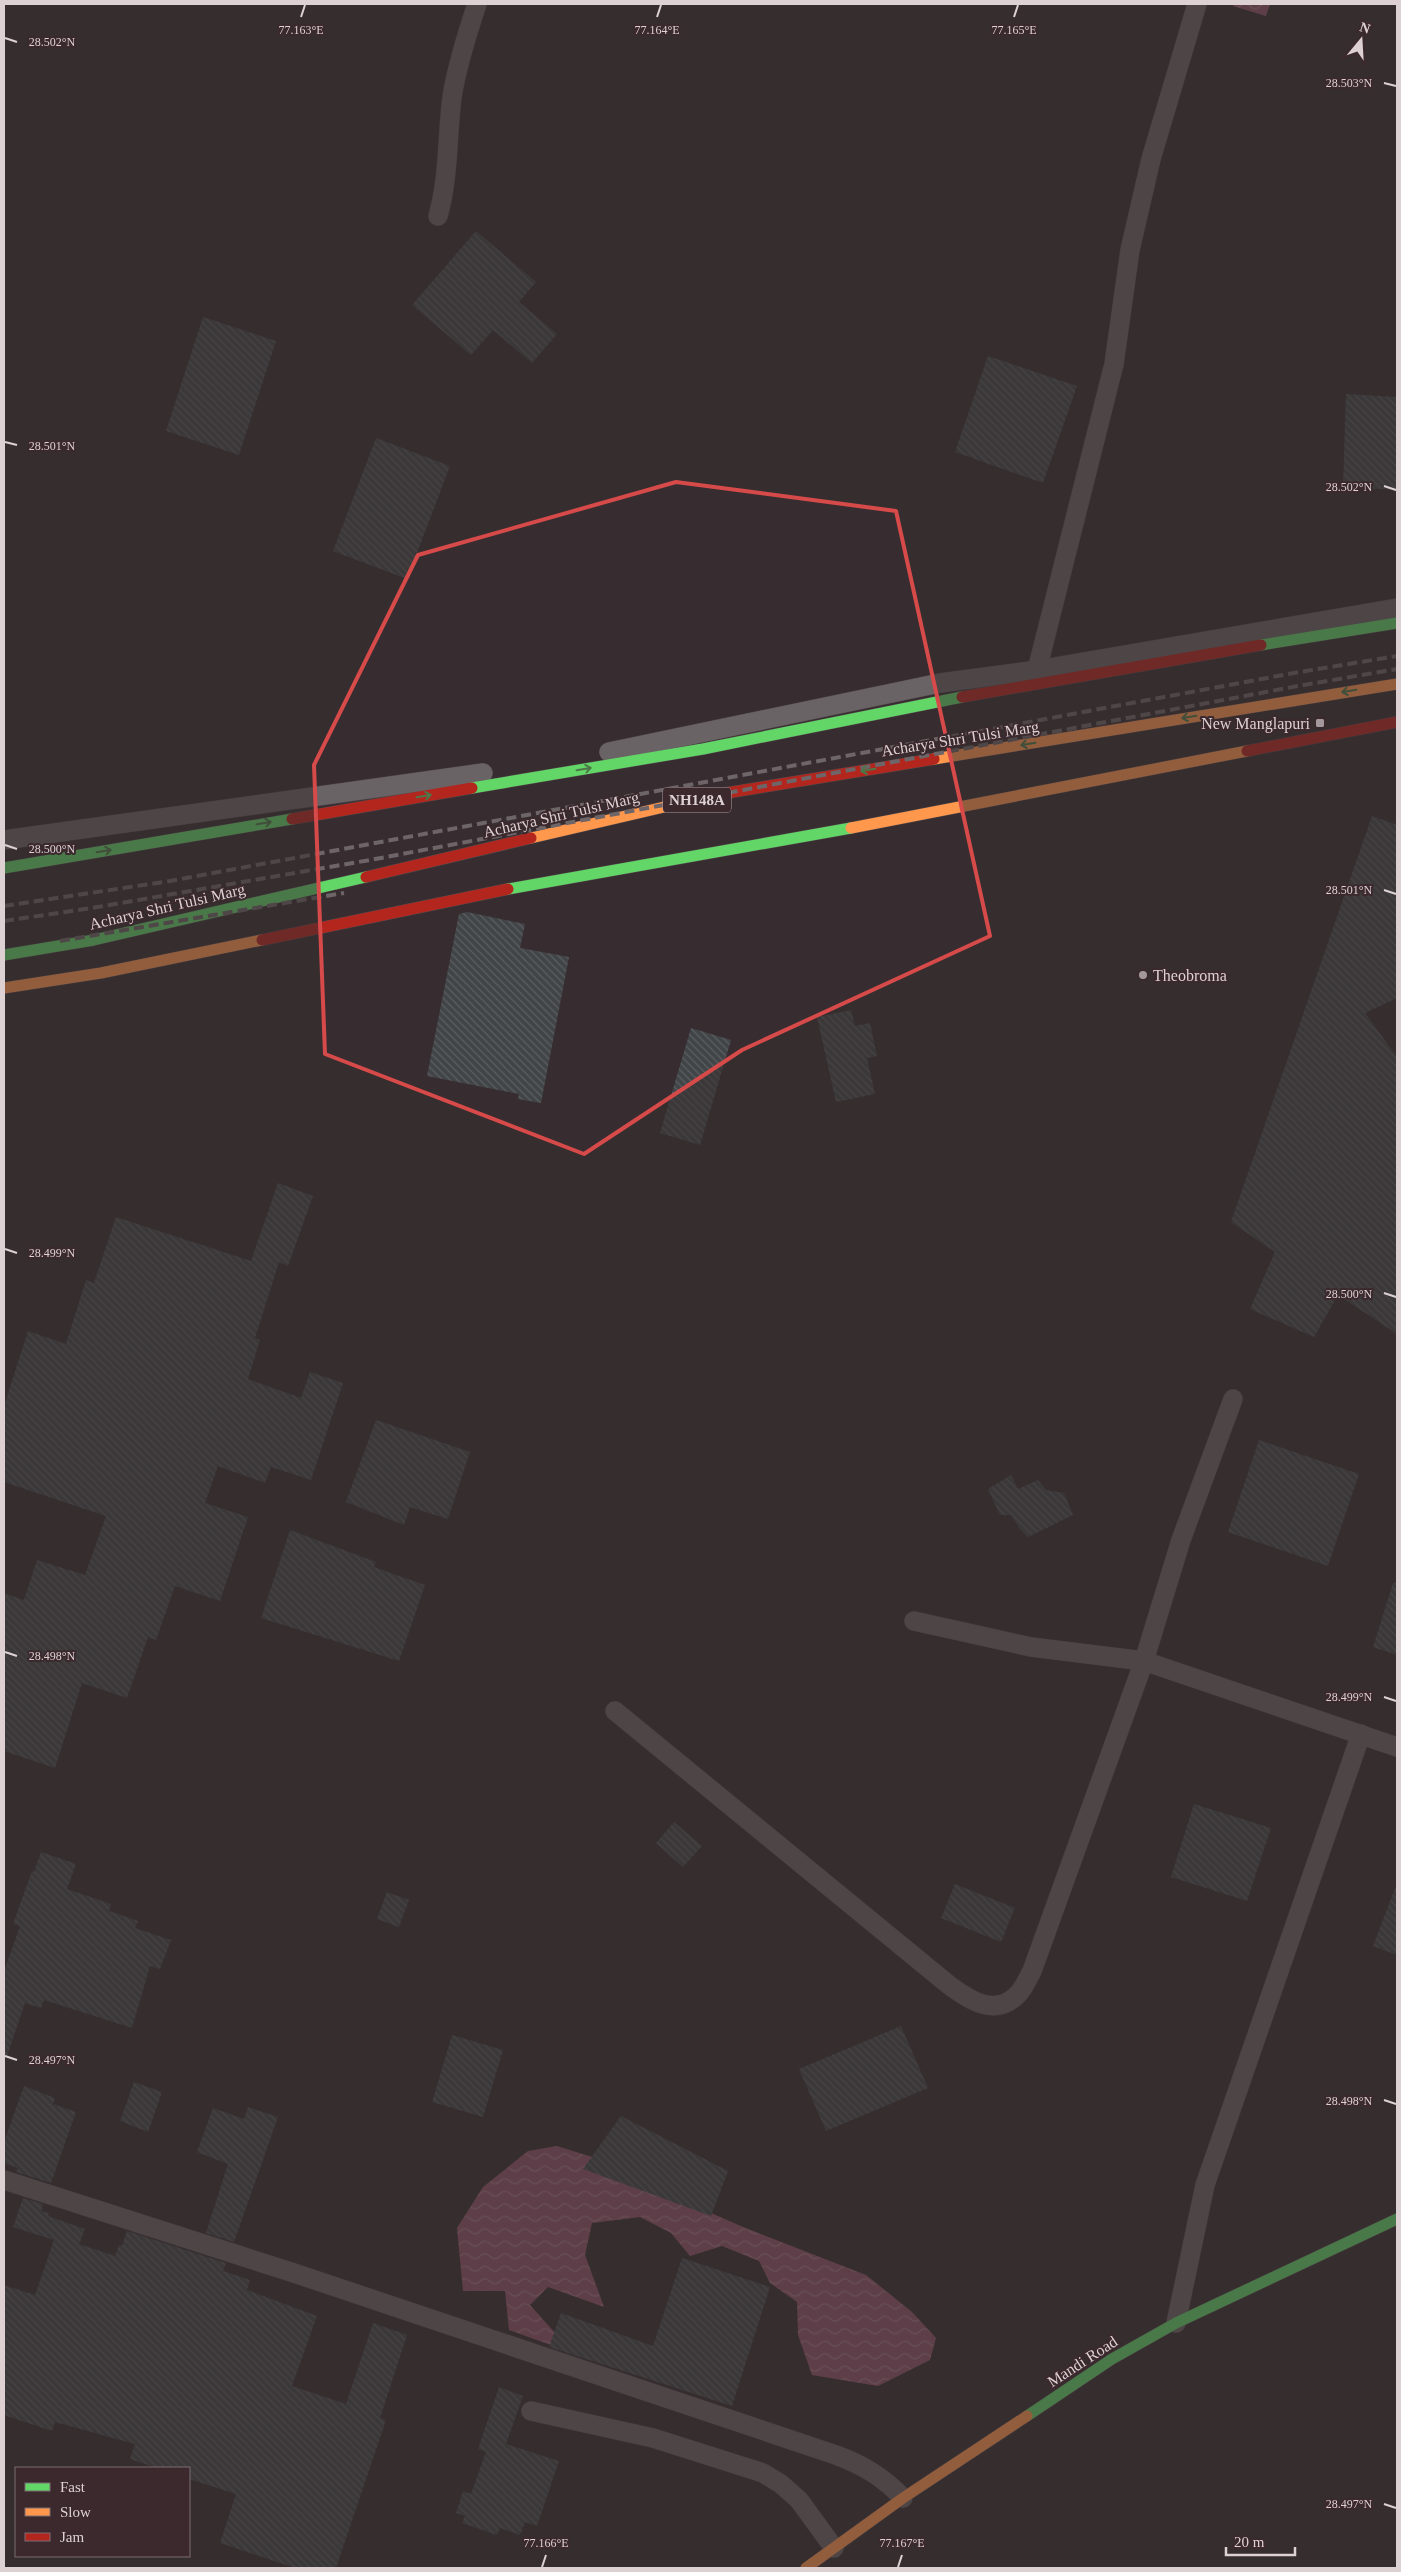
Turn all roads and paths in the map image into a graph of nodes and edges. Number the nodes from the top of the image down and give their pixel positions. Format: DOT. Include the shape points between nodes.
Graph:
graph roads {
  1 [pos="477,4"];
  2 [pos="1197,4"];
  3 [pos="438,216"];
  4 [pos="1397,608"];
  5 [pos="1397,623"];
  6 [pos="1037,670"];
  7 [pos="1397,684"];
  8 [pos="1397,722"];
  9 [pos="4,840"];
  10 [pos="4,868"];
  11 [pos="4,955"];
  12 [pos="4,988"];
  13 [pos="1233,1399"];
  14 [pos="914,1621"];
  15 [pos="1144,1661"];
  16 [pos="615,1711"];
  17 [pos="1361,1734"];
  18 [pos="1397,1748"];
  19 [pos="4,2180"];
  20 [pos="1397,2219"];
  21 [pos="1176,2323"];
  22 [pos="532,2411"];
  23 [pos="903,2498"];
  24 [pos="834,2548"];
  25 [pos="806,2568"];
  1 -- 3 [label="street" via="456,72 447,177"];
  2 -- 6 [label="street" via="1151,159 1130,250 1114,364"];
  4 -- 6 [label="street"];
  10 -- 5 [label="main road, one-way" via="703,749 964,697"];
  6 -- 9 [label="street" via="940,683 557,763"];
  7 -- 11 [label="main road, Acharya Shri Tulsi Marg / NH148A, one-way" via="716,795 94,940"];
  8 -- 12 [label="main road" via="827,833 563,877 101,974"];
  13 -- 15 [label="street" via="1181,1540"];
  14 -- 15 [label="street" via="1031,1647"];
  15 -- 16 [label="street" via="1032,1971 1018,1995 1001,2006 985,2006 970,2000 949,1985"];
  15 -- 17 [label="street"];
  17 -- 18 [label="street"];
  17 -- 21 [label="street" via="1205,2185"];
  19 -- 23 [label="street" via="294,2273 836,2455 882,2477"];
  20 -- 21 [label="main road, Mandi Road"];
  21 -- 23 [label="main road, Mandi Road" via="1112,2358"];
  22 -- 24 [label="street" via="653,2438 763,2473 799,2500"];
  23 -- 24 [label="main road, Mandi Road"];
  24 -- 25 [label="main road, Mandi Road"];
}
